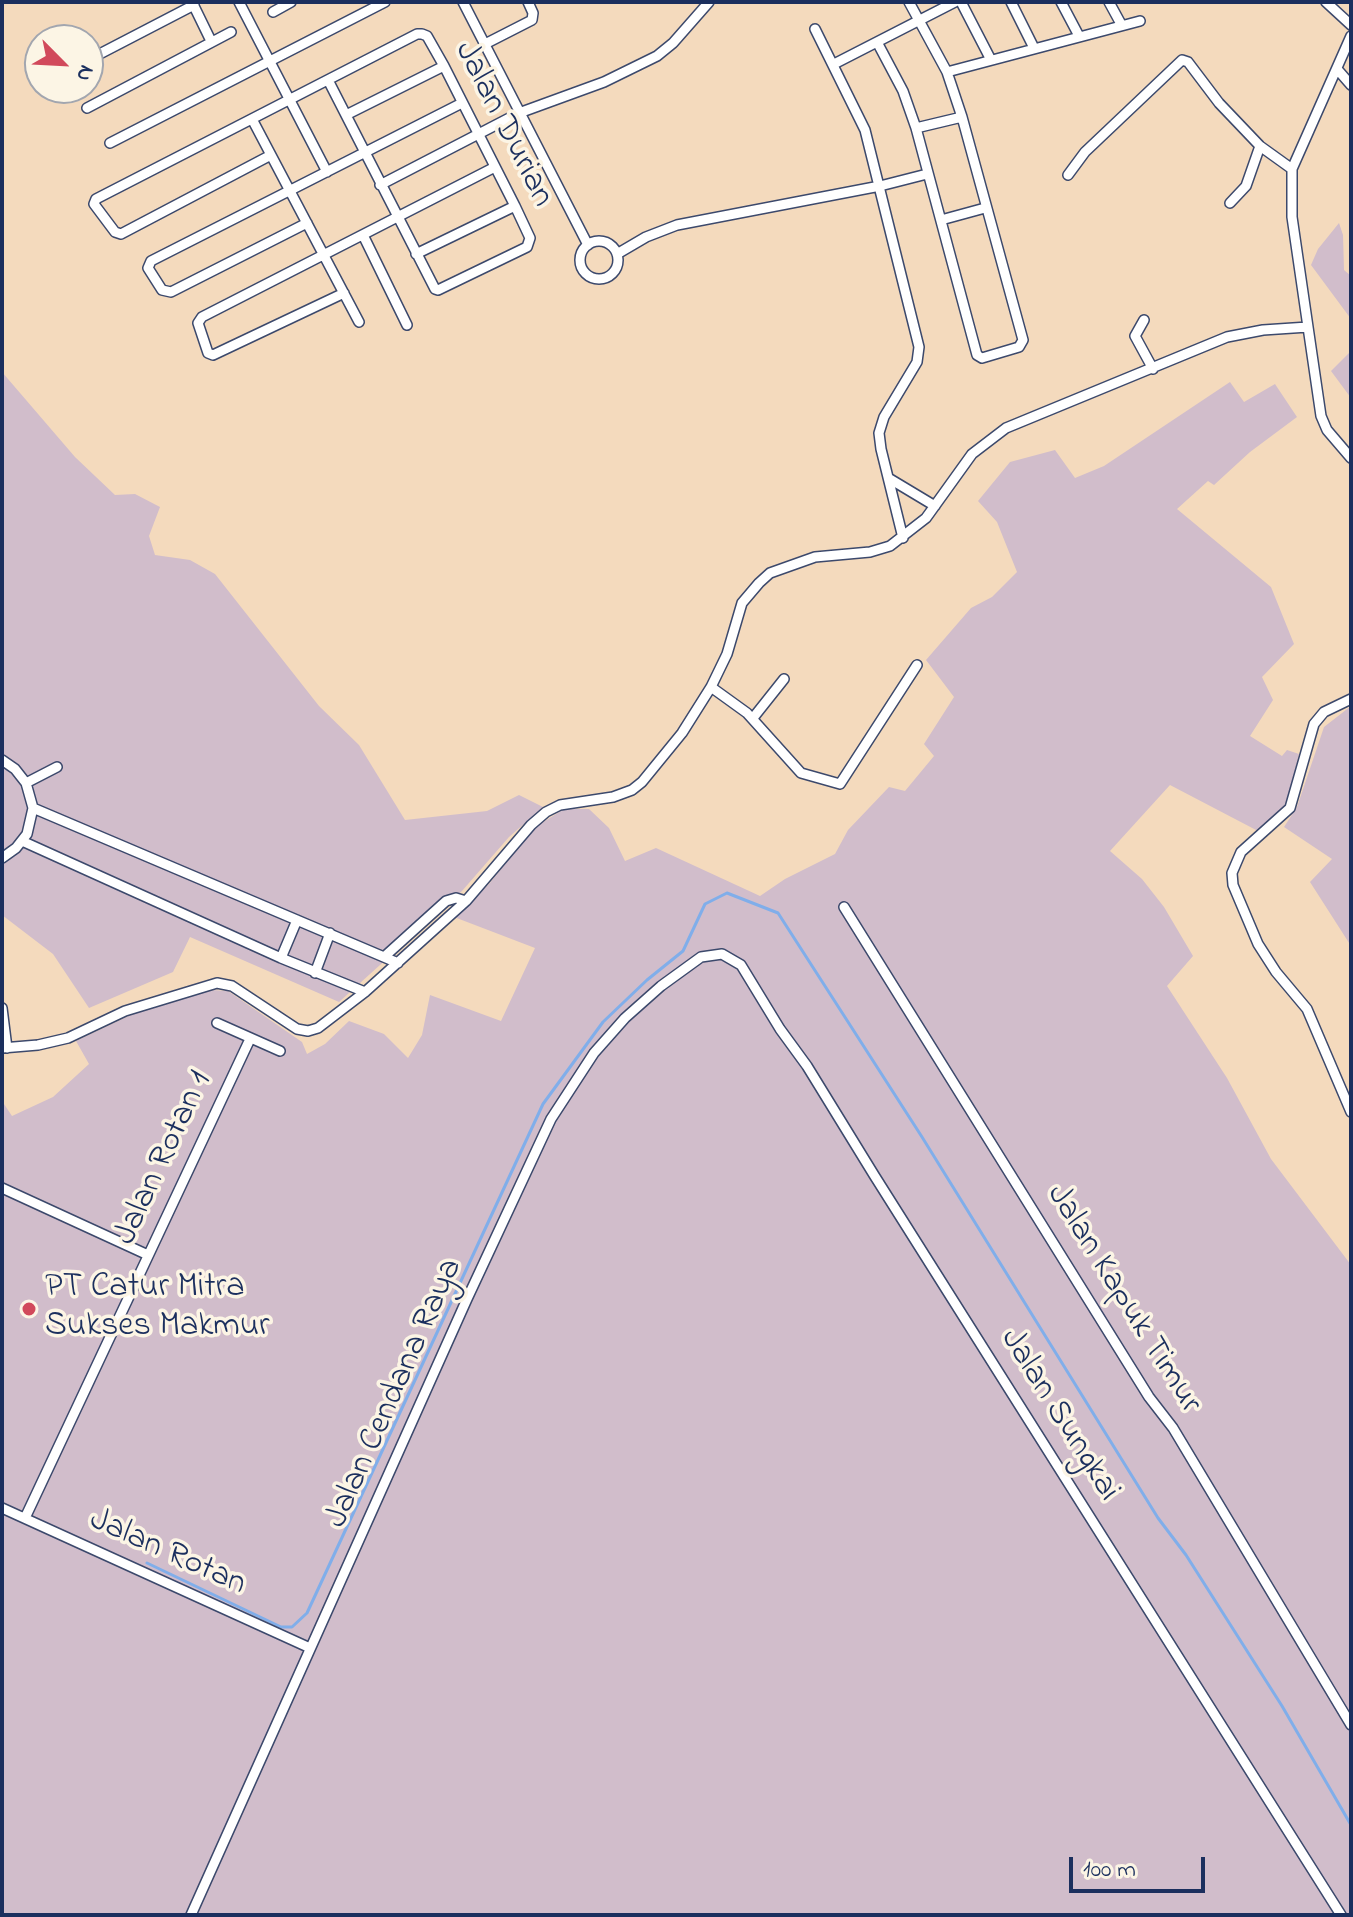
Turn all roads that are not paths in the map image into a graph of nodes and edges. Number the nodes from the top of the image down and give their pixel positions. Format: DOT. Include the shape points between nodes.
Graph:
graph roads {
  1 [pos="239,2"];
  2 [pos="289,2"];
  3 [pos="385,2"];
  4 [pos="463,2"];
  5 [pos="528,2"];
  6 [pos="709,2"];
  7 [pos="909,2"];
  8 [pos="955,2"];
  9 [pos="961,2"];
  10 [pos="1011,2"];
  11 [pos="1061,2"];
  12 [pos="1109,2"];
  13 [pos="1326,2"];
  14 [pos="193,4"];
  15 [pos="273,12"];
  16 [pos="919,21"];
  17 [pos="1140,21"];
  18 [pos="1121,24"];
  19 [pos="1351,25"];
  20 [pos="815,29"];
  21 [pos="231,32"];
  22 [pos="1079,36"];
  23 [pos="1351,36"];
  24 [pos="211,41"];
  25 [pos="877,42"];
  26 [pos="485,44"];
  27 [pos="1034,48"];
  28 [pos="104,51"];
  29 [pos="991,60"];
  30 [pos="270,61"];
  31 [pos="834,64"];
  32 [pos="444,66"];
  33 [pos="1337,69"];
  34 [pos="947,72"];
  35 [pos="328,80"];
  36 [pos="1351,85"];
  37 [pos="290,100"];
  38 [pos="462,103"];
  39 [pos="87,108"];
  40 [pos="519,113"];
  41 [pos="346,115"];
  42 [pos="962,117"];
  43 [pos="252,119"];
  44 [pos="916,128"];
  45 [pos="477,134"];
  46 [pos="110,143"];
  47 [pos="1260,146"];
  48 [pos="365,152"];
  49 [pos="271,155"];
  50 [pos="495,167"];
  51 [pos="1292,169"];
  52 [pos="327,172"];
  53 [pos="927,174"];
  54 [pos="1068,175"];
  55 [pos="380,185"];
  56 [pos="880,186"];
  57 [pos="290,191"];
  58 [pos="1230,203"];
  59 [pos="515,206"];
  60 [pos="985,208"];
  61 [pos="397,218"];
  62 [pos="941,220"];
  63 [pos="307,223"];
  64 [pos="363,235"];
  65 [pos="588,245"];
  66 [pos="416,254"];
  67 [pos="617,254"];
  68 [pos="324,255"];
  69 [pos="344,293"];
  70 [pos="1144,320"];
  71 [pos="359,322"];
  72 [pos="407,325"];
  73 [pos="1308,327"];
  74 [pos="1153,369"];
  75 [pos="1351,458"];
  76 [pos="890,479"];
  77 [pos="935,506"];
  78 [pos="903,538"];
  79 [pos="917,665"];
  80 [pos="784,679"];
  81 [pos="711,687"];
  82 [pos="1351,699"];
  83 [pos="753,718"];
  84 [pos="2,760"];
  85 [pos="57,767"];
  86 [pos="26,783"];
  87 [pos="33,808"];
  88 [pos="22,841"];
  89 [pos="2,858"];
  90 [pos="466,901"];
  91 [pos="844,907"];
  92 [pos="297,920"];
  93 [pos="330,933"];
  94 [pos="722,954"];
  95 [pos="384,957"];
  96 [pos="281,958"];
  97 [pos="398,963"];
  98 [pos="315,973"];
  99 [pos="365,992"];
  100 [pos="2,1008"];
  101 [pos="217,1023"];
  102 [pos="250,1039"];
  103 [pos="5,1048"];
  104 [pos="280,1051"];
  105 [pos="1351,1112"];
  106 [pos="2,1188"];
  107 [pos="148,1255"];
  108 [pos="2,1508"];
  109 [pos="25,1518"];
  110 [pos="310,1648"];
  111 [pos="1351,1725"];
  112 [pos="191,1915"];
  113 [pos="1341,1915"];
  1 -- 30 [label="street"];
  2 -- 15 [label="street"];
  3 -- 30 [label="street"];
  4 -- 26 [label="street"];
  5 -- 26 [label="street" via="532,20"];
  6 -- 40 [label="street" via="657,56"];
  7 -- 16 [label="street"];
  8 -- 16 [label="street"];
  9 -- 29 [label="street"];
  10 -- 27 [label="street"];
  11 -- 22 [label="street"];
  12 -- 18 [label="street"];
  13 -- 19 [label="street"];
  14 -- 24 [label="street"];
  14 -- 28 [label="street"];
  16 -- 25 [label="street"];
  16 -- 34 [label="street"];
  17 -- 18 [label="street"];
  18 -- 22 [label="street"];
  20 -- 31 [label="street"];
  21 -- 24 [label="street"];
  22 -- 27 [label="street"];
  23 -- 33 [label="street"];
  24 -- 39 [label="street"];
  25 -- 31 [label="street"];
  25 -- 44 [label="street"];
  26 -- 40 [label="street"];
  27 -- 29 [label="street"];
  29 -- 34 [label="street"];
  30 -- 37 [label="street"];
  30 -- 46 [label="street"];
  31 -- 56 [label="street" via="865,130"];
  32 -- 35 [label="street, Jalan Durian" via="427,36 417,34"];
  32 -- 38 [label="street, Jalan Durian"];
  32 -- 41 [label="street"];
  33 -- 36 [label="street"];
  33 -- 51 [label="street"];
  34 -- 42 [label="street"];
  35 -- 37 [label="street"];
  35 -- 41 [label="street"];
  37 -- 43 [label="street"];
  37 -- 52 [label="street"];
  38 -- 45 [label="street, Jalan Durian"];
  38 -- 48 [label="street"];
  40 -- 45 [label="street"];
  40 -- 65 [label="street"];
  41 -- 48 [label="street"];
  42 -- 44 [label="street"];
  42 -- 60 [label="street"];
  43 -- 49 [label="street"];
  43 -- 49 [label="street" via="94,204 121,234"];
  44 -- 53 [label="street"];
  45 -- 50 [label="street, Jalan Durian"];
  45 -- 55 [label="street"];
  47 -- 51 [label="street"];
  47 -- 54 [label="street" via="1182,60 1085,152"];
  47 -- 58 [label="street" via="1246,186"];
  48 -- 52 [label="street"];
  48 -- 55 [label="street"];
  49 -- 57 [label="street"];
  50 -- 59 [label="street, Jalan Durian"];
  50 -- 61 [label="street"];
  51 -- 73 [label="street" via="1292,217"];
  52 -- 57 [label="street"];
  53 -- 56 [label="street"];
  53 -- 62 [label="street"];
  55 -- 61 [label="street"];
  56 -- 67 [label="street" via="677,225"];
  56 -- 76 [label="street" via="919,347 912,372 880,425"];
  57 -- 63 [label="street"];
  57 -- 63 [label="street" via="151,261 148,268 162,290 171,292"];
  59 -- 66 [label="street"];
  59 -- 66 [label="street, Jalan Durian" via="530,242 527,247 438,290"];
  60 -- 62 [label="street"];
  60 -- 62 [label="street" via="1023,340 1019,347 982,358"];
  61 -- 64 [label="street"];
  61 -- 66 [label="street"];
  63 -- 68 [label="street"];
  64 -- 68 [label="street"];
  64 -- 72 [label="street"];
  65 -- 67 [label="street" via="602,241"];
  65 -- 67 [label="street" via="580,262 591,278 613,273"];
  68 -- 69 [label="street"];
  68 -- 69 [label="street" via="202,317 198,323 208,353"];
  69 -- 71 [label="street"];
  70 -- 74 [label="street" via="1135,336"];
  73 -- 74 [label="street" via="1237,334"];
  73 -- 75 [label="street" via="1321,416"];
  74 -- 77 [label="street" via="1000,431 972,454"];
  76 -- 77 [label="street"];
  76 -- 78 [label="street"];
  77 -- 78 [label="street"];
  78 -- 81 [label="street" via="881,550 815,557 770,573 742,603"];
  79 -- 83 [label="street" via="840,784 801,773"];
  80 -- 83 [label="street"];
  81 -- 83 [label="street"];
  81 -- 90 [label="street" via="682,733 632,790 546,812"];
  82 -- 105 [label="street" via="1324,712 1314,724 1290,808 1241,852 1232,873 1258,944 1307,1009"];
  84 -- 86 [label="street"];
  85 -- 86 [label="street"];
  86 -- 87 [label="street"];
  87 -- 88 [label="street"];
  87 -- 92 [label="street"];
  88 -- 89 [label="street"];
  88 -- 96 [label="street"];
  90 -- 95 [label="street" via="446,901"];
  90 -- 97 [label="street"];
  91 -- 111 [label="street, Jalan Kapuk Timur" via="1173,1428"];
  92 -- 93 [label="street"];
  92 -- 96 [label="street"];
  93 -- 95 [label="street"];
  93 -- 98 [label="street"];
  94 -- 110 [label="street, Jalan Cendana Raya" via="701,957 625,1018 558,1107"];
  94 -- 113 [label="street, Jalan Sungkai" via="741,965 807,1066"];
  95 -- 97 [label="street"];
  96 -- 98 [label="street"];
  97 -- 99 [label="street"];
  98 -- 99 [label="street"];
  99 -- 103 [label="street" via="330,1021 308,1031 232,986 217,983 125,1011 68,1038"];
  100 -- 103 [label="street"];
  101 -- 102 [label="street"];
  102 -- 104 [label="street"];
  102 -- 107 [label="street, Jalan Rotan 1"];
  106 -- 107 [label="street"];
  107 -- 109 [label="street, Jalan Rotan 1"];
  108 -- 109 [label="street, Jalan Rotan"];
  109 -- 110 [label="street, Jalan Rotan"];
  110 -- 112 [label="street, Jalan Cendana Raya"];
}
